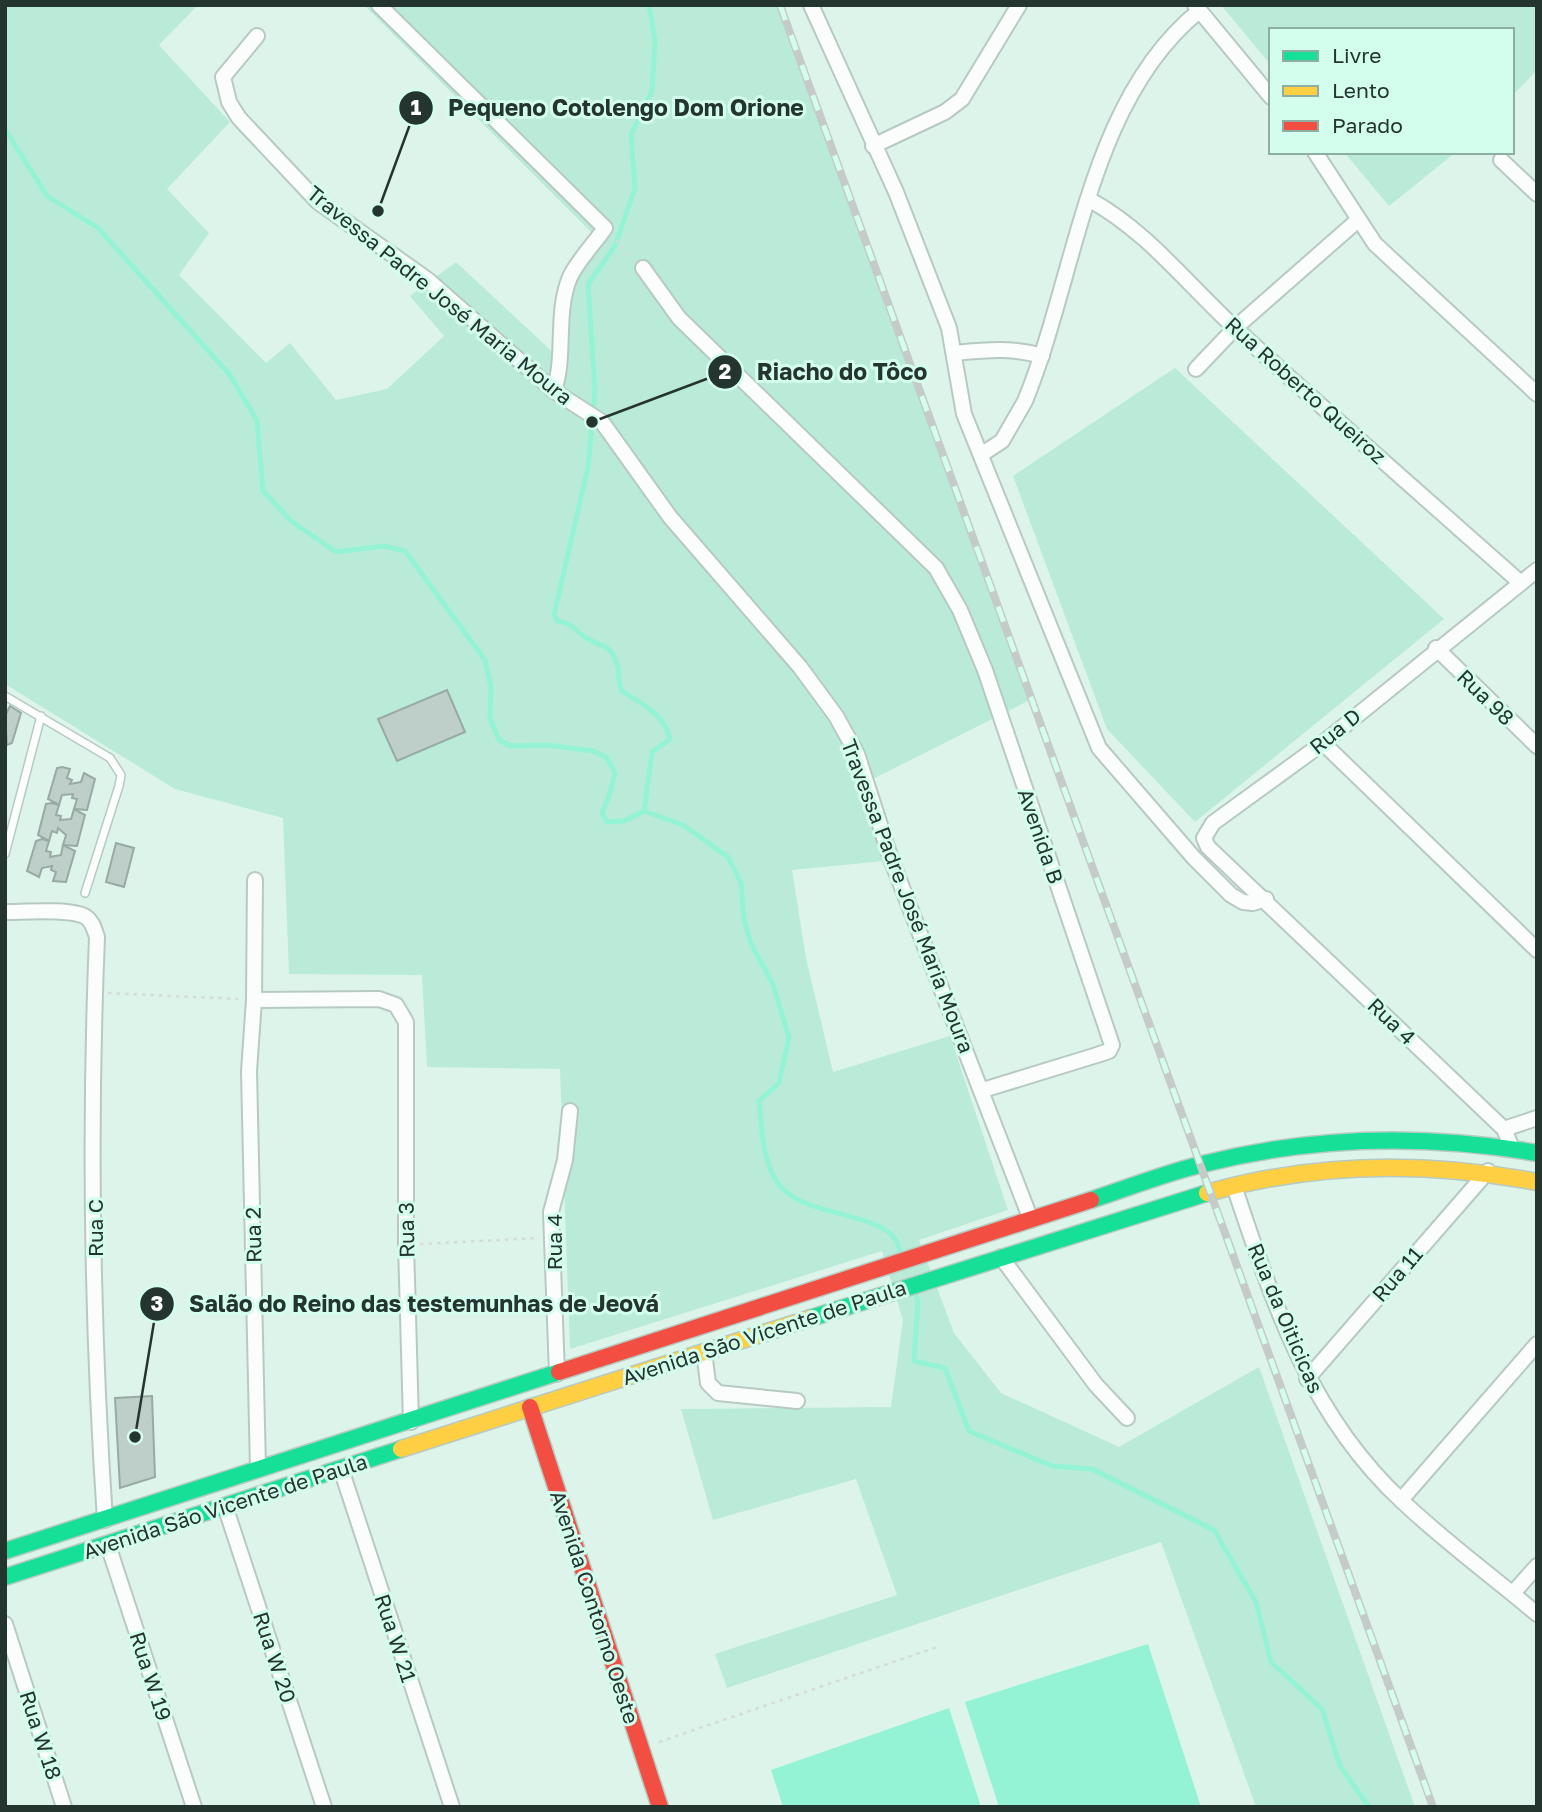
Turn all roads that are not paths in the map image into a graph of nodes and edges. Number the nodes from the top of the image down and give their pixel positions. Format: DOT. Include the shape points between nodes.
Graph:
graph roads {
  1 [pos="379,5"];
  2 [pos="811,5"];
  3 [pos="1019,5"];
  4 [pos="1197,8"];
  5 [pos="257,36"];
  6 [pos="1269,95"];
  7 [pos="873,146"];
  8 [pos="1316,154"];
  9 [pos="1501,160"];
  10 [pos="1537,194"];
  11 [pos="1090,200"];
  12 [pos="1358,220"];
  13 [pos="643,268"];
  14 [pos="1235,328"];
  15 [pos="954,353"];
  16 [pos="1042,356"];
  17 [pos="1196,369"];
  18 [pos="554,391"];
  19 [pos="1537,394"];
  20 [pos="982,454"];
  21 [pos="1537,570"];
  22 [pos="1521,583"];
  23 [pos="1436,648"];
  24 [pos="5,696"];
  25 [pos="41,716"];
  26 [pos="1323,743"];
  27 [pos="1537,746"];
  28 [pos="5,814"];
  29 [pos="15,817"];
  30 [pos="5,854"];
  31 [pos="255,880"];
  32 [pos="85,893"];
  33 [pos="1266,899"];
  34 [pos="5,912"];
  35 [pos="1537,950"];
  36 [pos="254,1000"];
  37 [pos="983,1090"];
  38 [pos="570,1111"];
  39 [pos="1537,1118"];
  40 [pos="1504,1129"];
  41 [pos="1512,1148"];
  42 [pos="1537,1153"];
  43 [pos="1488,1171"];
  44 [pos="1537,1182"];
  45 [pos="1234,1186"];
  46 [pos="1031,1220"];
  47 [pos="1001,1256"];
  48 [pos="739,1314"];
  49 [pos="747,1338"];
  50 [pos="1537,1344"];
  51 [pos="704,1352"];
  52 [pos="557,1374"];
  53 [pos="1307,1379"];
  54 [pos="797,1401"];
  55 [pos="530,1407"];
  56 [pos="1127,1418"];
  57 [pos="411,1422"];
  58 [pos="341,1469"];
  59 [pos="258,1470"];
  60 [pos="1401,1500"];
  61 [pos="225,1506"];
  62 [pos="105,1520"];
  63 [pos="108,1545"];
  64 [pos="5,1551"];
  65 [pos="1537,1566"];
  66 [pos="5,1577"];
  67 [pos="1513,1593"];
  68 [pos="1537,1614"];
  69 [pos="5,1624"];
  70 [pos="64,1807"];
  71 [pos="194,1807"];
  72 [pos="324,1807"];
  73 [pos="452,1807"];
  74 [pos="660,1807"];
  1 -- 18 [label="street" via="605,228 569,279 560,373"];
  2 -- 7 [label="street"];
  3 -- 7 [label="street" via="962,99 945,112"];
  4 -- 6 [label="street"];
  4 -- 11 [label="street" via="1135,84"];
  5 -- 18 [label="street, Travessa Padre José Maria Moura" via="223,76 229,102 239,118 318,202 428,280"];
  7 -- 15 [label="street" via="896,192 949,328"];
  8 -- 12 [label="street"];
  9 -- 10 [label="street"];
  11 -- 14 [label="street, Rua Roberto Queiroz" via="1135,229"];
  11 -- 16 [label="street"];
  12 -- 14 [label="street"];
  12 -- 19 [label="street" via="1375,244"];
  13 -- 37 [label="street, Avenida B" via="679,318 936,569 960,610 985,670 1112,1037 1109,1051"];
  14 -- 17 [label="street"];
  14 -- 22 [label="street, Rua Roberto Queiroz"];
  15 -- 16 [label="street" via="999,349"];
  15 -- 20 [label="street" via="964,414"];
  16 -- 20 [label="street" via="1014,424 1002,441"];
  18 -- 37 [label="street, Travessa Padre José Maria Moura" via="602,422 670,517 800,667 836,716 861,764 891,859"];
  20 -- 33 [label="street" via="1099,747 1231,895 1243,902"];
  21 -- 22 [label="street, Rua D"];
  22 -- 23 [label="street, Rua D"];
  23 -- 26 [label="street, Rua D"];
  23 -- 27 [label="street, Rua 98"];
  24 -- 25 [label="lane"];
  25 -- 29 [label="lane"];
  25 -- 32 [label="lane" via="110,758 121,775"];
  26 -- 33 [label="street, Rua D" via="1213,823 1204,838 1208,847"];
  26 -- 35 [label="street"];
  28 -- 29 [label="lane"];
  29 -- 30 [label="lane"];
  31 -- 36 [label="street, Rua 2"];
  33 -- 40 [label="street, Rua 4"];
  34 -- 62 [label="street, Rua C" via="74,913 93,925 96,937 91,1054 96,1382"];
  36 -- 57 [label="street, Rua 3" via="390,1002 402,1012 408,1038 406,1244"];
  36 -- 59 [label="street, Rua 2" via="249,1071"];
  37 -- 46 [label="street, Travessa Padre José Maria Moura"];
  38 -- 52 [label="street, Rua 4" via="561,1181 551,1212"];
  39 -- 40 [label="street"];
  40 -- 41 [label="street, Rua 4"];
  41 -- 42 [label="main road, Avenida São Vicente de Paula"];
  41 -- 46 [label="main road, Avenida São Vicente de Paula" via="1388,1140 1312,1144 1201,1164"];
  43 -- 44 [label="main road, Avenida São Vicente de Paula"];
  43 -- 45 [label="main road, Avenida São Vicente de Paula" via="1391,1164"];
  43 -- 53 [label="street, Rua 11"];
  45 -- 47 [label="main road, Avenida São Vicente de Paula"];
  45 -- 53 [label="street, Rua da Oiticicas" via="1269,1290"];
  46 -- 48 [label="main road, Avenida São Vicente de Paula"];
  47 -- 49 [label="main road, Avenida São Vicente de Paula"];
  47 -- 56 [label="street" via="1096,1385"];
  48 -- 49 [label="main road"];
  48 -- 52 [label="main road, Avenida São Vicente de Paula"];
  49 -- 51 [label="main road, Avenida São Vicente de Paula"];
  50 -- 60 [label="street"];
  51 -- 54 [label="street" via="708,1383 718,1393"];
  51 -- 55 [label="main road, Avenida São Vicente de Paula"];
  52 -- 57 [label="main road, Avenida São Vicente de Paula"];
  53 -- 60 [label="street, Rua da Oiticicas" via="1351,1443"];
  55 -- 58 [label="main road, Avenida São Vicente de Paula"];
  55 -- 74 [label="main road, Avenida Contorno Oeste"];
  57 -- 59 [label="main road, Avenida São Vicente de Paula"];
  58 -- 61 [label="main road, Avenida São Vicente de Paula"];
  58 -- 73 [label="street, Rua W 21"];
  59 -- 62 [label="main road, Avenida São Vicente de Paula"];
  60 -- 67 [label="street, Rua da Oiticicas"];
  61 -- 63 [label="main road, Avenida São Vicente de Paula"];
  61 -- 72 [label="street, Rua W 20"];
  62 -- 64 [label="main road, Avenida São Vicente de Paula"];
  63 -- 66 [label="main road, Avenida São Vicente de Paula"];
  63 -- 71 [label="street, Rua W 19"];
  65 -- 67 [label="street"];
  67 -- 68 [label="street, Rua da Oiticicas"];
  69 -- 70 [label="street, Rua W 18"];
}
